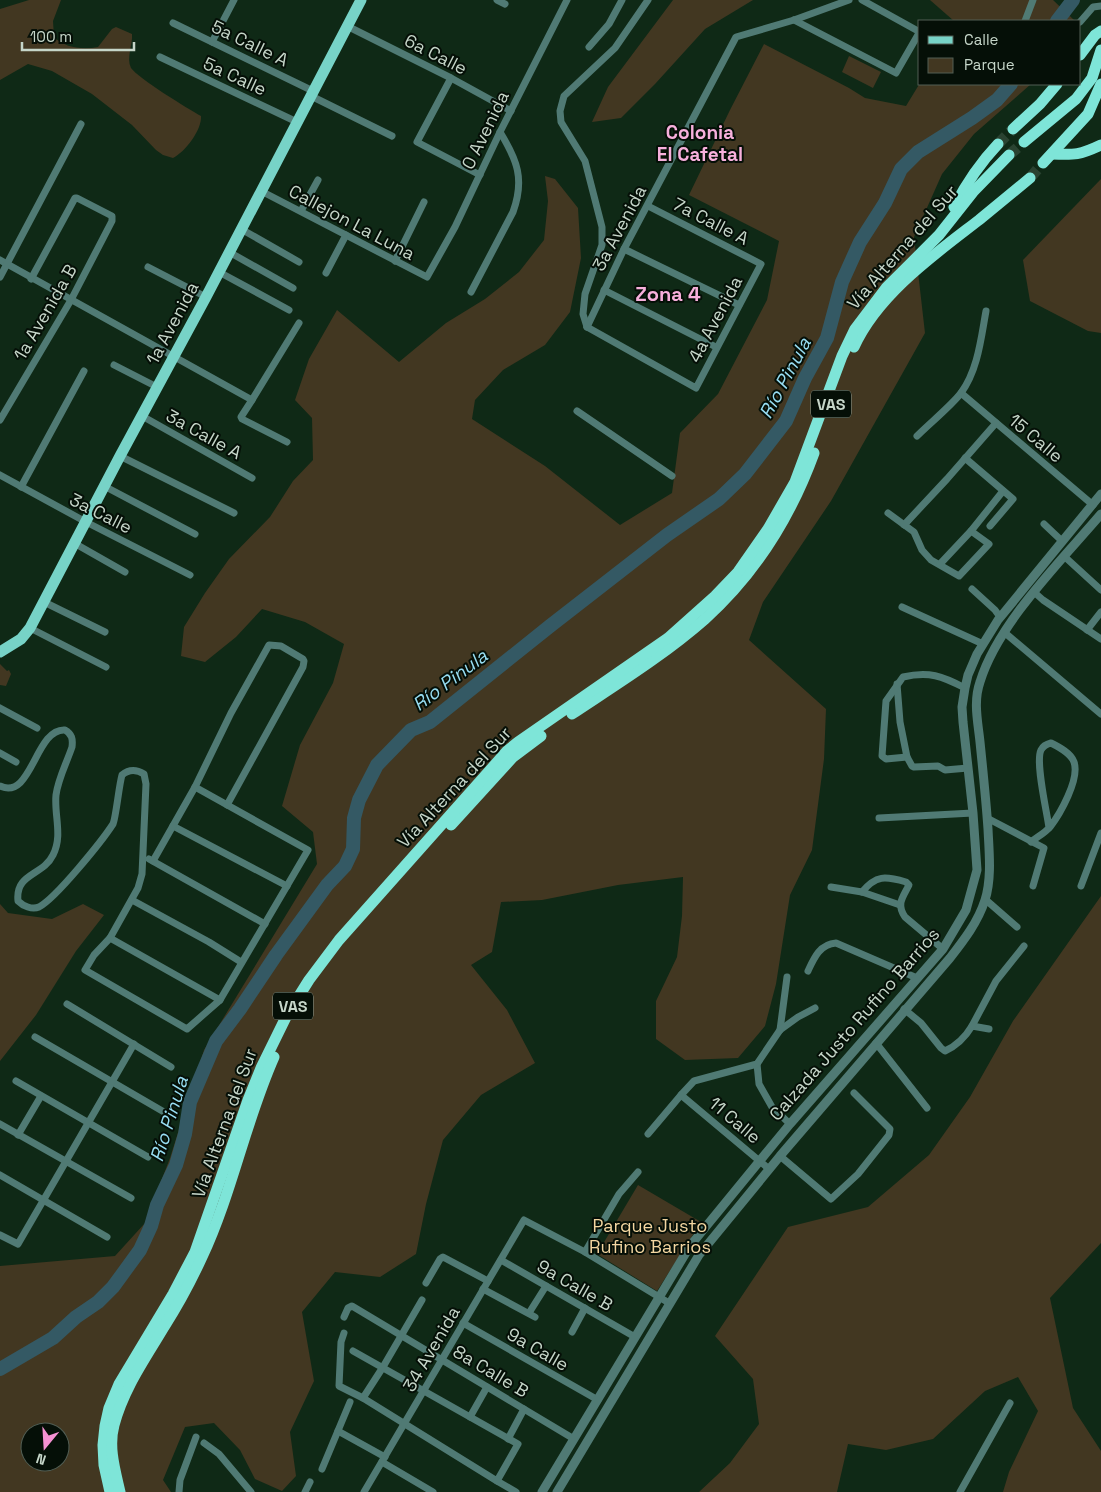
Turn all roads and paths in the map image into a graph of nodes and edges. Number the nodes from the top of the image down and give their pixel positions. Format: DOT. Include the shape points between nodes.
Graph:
graph roads {
  1 [pos="234,0"];
  2 [pos="360,0"];
  3 [pos="497,0"];
  4 [pos="567,0"];
  5 [pos="622,0"];
  6 [pos="648,0"];
  7 [pos="849,0"];
  8 [pos="862,0"];
  9 [pos="1033,0"];
  10 [pos="505,4"];
  11 [pos="1101,6"];
  12 [pos="794,20"];
  13 [pos="1025,20"];
  14 [pos="1081,21"];
  15 [pos="173,23"];
  16 [pos="347,26"];
  17 [pos="918,31"];
  18 [pos="1101,31"];
  19 [pos="918,35"];
  20 [pos="212,42"];
  21 [pos="589,47"];
  22 [pos="1081,54"];
  23 [pos="1100,54"];
  24 [pos="160,57"];
  25 [pos="451,78"];
  26 [pos="1101,84"];
  27 [pos="1056,85"];
  28 [pos="312,93"];
  29 [pos="511,110"];
  30 [pos="297,122"];
  31 [pos="81,124"];
  32 [pos="1013,130"];
  33 [pos="500,132"];
  34 [pos="392,136"];
  35 [pos="1024,142"];
  36 [pos="998,144"];
  37 [pos="1101,144"];
  38 [pos="1052,154"];
  39 [pos="1010,155"];
  40 [pos="1043,163"];
  41 [pos="480,175"];
  42 [pos="1030,178"];
  43 [pos="318,180"];
  44 [pos="261,190"];
  45 [pos="424,202"];
  46 [pos="648,206"];
  47 [pos="301,211"];
  48 [pos="241,229"];
  49 [pos="346,235"];
  50 [pos="939,235"];
  51 [pos="624,249"];
  52 [pos="230,252"];
  53 [pos="395,261"];
  54 [pos="4,262"];
  55 [pos="299,262"];
  56 [pos="761,264"];
  57 [pos="148,267"];
  58 [pos="219,272"];
  59 [pos="326,273"];
  60 [pos="430,274"];
  61 [pos="0,276"];
  62 [pos="31,279"];
  63 [pos="293,288"];
  64 [pos="604,290"];
  65 [pos="471,292"];
  66 [pos="206,297"];
  67 [pos="70,300"];
  68 [pos="739,305"];
  69 [pos="289,310"];
  70 [pos="986,312"];
  71 [pos="299,324"];
  72 [pos="587,327"];
  73 [pos="716,347"];
  74 [pos="174,356"];
  75 [pos="114,365"];
  76 [pos="84,371"];
  77 [pos="157,387"];
  78 [pos="961,393"];
  79 [pos="252,400"];
  80 [pos="577,411"];
  81 [pos="142,416"];
  82 [pos="0,420"];
  83 [pos="996,423"];
  84 [pos="917,436"];
  85 [pos="287,442"];
  86 [pos="120,456"];
  87 [pos="965,458"];
  88 [pos="0,475"];
  89 [pos="672,476"];
  90 [pos="252,478"];
  91 [pos="104,486"];
  92 [pos="20,487"];
  93 [pos="1003,492"];
  94 [pos="1101,494"];
  95 [pos="1093,505"];
  96 [pos="234,513"];
  97 [pos="888,513"];
  98 [pos="1101,514"];
  99 [pos="86,522"];
  100 [pos="1044,524"];
  101 [pos="904,525"];
  102 [pos="990,526"];
  103 [pos="971,531"];
  104 [pos="195,534"];
  105 [pos="1062,541"];
  106 [pos="74,543"];
  107 [pos="1065,557"];
  108 [pos="940,564"];
  109 [pos="1041,567"];
  110 [pos="125,572"];
  111 [pos="1050,574"];
  112 [pos="190,575"];
  113 [pos="972,589"];
  114 [pos="1101,590"];
  115 [pos="1034,592"];
  116 [pos="44,602"];
  117 [pos="902,607"];
  118 [pos="1101,612"];
  119 [pos="1000,618"];
  120 [pos="30,628"];
  121 [pos="685,630"];
  122 [pos="1087,630"];
  123 [pos="105,632"];
  124 [pos="1004,632"];
  125 [pos="1101,639"];
  126 [pos="671,642"];
  127 [pos="983,644"];
  128 [pos="0,652"];
  129 [pos="106,667"];
  130 [pos="897,683"];
  131 [pos="965,688"];
  132 [pos="0,708"];
  133 [pos="1101,714"];
  134 [pos="37,728"];
  135 [pos="980,737"];
  136 [pos="965,738"];
  137 [pos="0,753"];
  138 [pos="907,758"];
  139 [pos="16,762"];
  140 [pos="968,768"];
  141 [pos="0,786"];
  142 [pos="195,787"];
  143 [pos="227,805"];
  144 [pos="973,813"];
  145 [pos="879,818"];
  146 [pos="987,818"];
  147 [pos="173,826"];
  148 [pos="1049,828"];
  149 [pos="1101,834"];
  150 [pos="1031,842"];
  151 [pos="142,856"];
  152 [pos="153,861"];
  153 [pos="287,886"];
  154 [pos="1033,886"];
  155 [pos="1081,886"];
  156 [pos="831,887"];
  157 [pos="862,892"];
  158 [pos="132,900"];
  159 [pos="986,900"];
  160 [pos="900,905"];
  161 [pos="265,924"];
  162 [pos="1017,927"];
  163 [pos="110,938"];
  164 [pos="1024,946"];
  165 [pos="943,949"];
  166 [pos="933,961"];
  167 [pos="241,962"];
  168 [pos="940,968"];
  169 [pos="808,971"];
  170 [pos="787,977"];
  171 [pos="917,978"];
  172 [pos="220,1000"];
  173 [pos="67,1004"];
  174 [pos="815,1008"];
  175 [pos="904,1009"];
  176 [pos="972,1026"];
  177 [pos="989,1029"];
  178 [pos="780,1030"];
  179 [pos="34,1037"];
  180 [pos="876,1043"];
  181 [pos="134,1044"];
  182 [pos="756,1064"];
  183 [pos="171,1067"];
  184 [pos="16,1081"];
  185 [pos="112,1082"];
  186 [pos="854,1093"];
  187 [pos="681,1095"];
  188 [pos="41,1096"];
  189 [pos="927,1108"];
  190 [pos="164,1112"];
  191 [pos="88,1123"];
  192 [pos="0,1124"];
  193 [pos="790,1124"];
  194 [pos="648,1134"];
  195 [pos="18,1135"];
  196 [pos="780,1156"];
  197 [pos="148,1157"];
  198 [pos="759,1161"];
  199 [pos="66,1162"];
  200 [pos="769,1169"];
  201 [pos="638,1172"];
  202 [pos="0,1175"];
  203 [pos="131,1198"];
  204 [pos="44,1200"];
  205 [pos="0,1235"];
  206 [pos="107,1237"];
  207 [pos="586,1252"];
  208 [pos="501,1260"];
  209 [pos="488,1281"];
  210 [pos="426,1283"];
  211 [pos="546,1286"];
  212 [pos="483,1290"];
  213 [pos="658,1298"];
  214 [pos="422,1300"];
  215 [pos="669,1303"];
  216 [pos="585,1308"];
  217 [pos="344,1317"];
  218 [pos="463,1323"];
  219 [pos="572,1332"];
  220 [pos="344,1333"];
  221 [pos="401,1335"];
  222 [pos="635,1337"];
  223 [pos="353,1351"];
  224 [pos="442,1359"];
  225 [pos="384,1368"];
  226 [pos="487,1387"];
  227 [pos="424,1390"];
  228 [pos="363,1398"];
  229 [pos="598,1400"];
  230 [pos="350,1402"];
  231 [pos="1010,1403"];
  232 [pos="524,1409"];
  233 [pos="470,1417"];
  234 [pos="405,1423"];
  235 [pos="338,1431"];
  236 [pos="196,1437"];
  237 [pos="508,1438"];
  238 [pos="574,1439"];
  239 [pos="204,1443"];
  240 [pos="383,1460"];
  241 [pos="322,1469"];
  242 [pos="497,1480"];
  243 [pos="310,1482"];
  244 [pos="425,1490"];
  245 [pos="110,1492"];
  246 [pos="120,1492"];
  247 [pos="179,1492"];
  248 [pos="250,1492"];
  249 [pos="305,1492"];
  250 [pos="364,1492"];
  251 [pos="433,1492"];
  252 [pos="516,1492"];
  253 [pos="542,1492"];
  254 [pos="558,1492"];
  255 [pos="960,1492"];
  1 -- 20 [label="street"];
  2 -- 16 [label="main road, 1a Avenida"];
  3 -- 10 [label="street"];
  4 -- 29 [label="street, 0 Avenida"];
  5 -- 21 [label="street" via="609,24"];
  6 -- 72 [label="street" via="615,48 564,96 560,112 561,122 585,161 602,227 602,245 585,294 583,314"];
  7 -- 12 [label="street, 3a Avenida"];
  8 -- 17 [label="street"];
  9 -- 13 [label="street"];
  11 -- 14 [label="street" via="1093,6"];
  12 -- 19 [label="street" via="894,73"];
  12 -- 46 [label="street, 3a Avenida" via="736,37"];
  15 -- 20 [label="street, 5a Calle A"];
  16 -- 25 [label="street, 6a Calle"];
  16 -- 28 [label="main road, 1a Avenida"];
  18 -- 22 [label="highway"];
  20 -- 28 [label="street, 5a Calle A"];
  23 -- 35 [label="highway" via="1092,78 1076,99"];
  24 -- 30 [label="street, 5a Calle"];
  25 -- 29 [label="street, 6a Calle"];
  25 -- 41 [label="street" via="417,142"];
  26 -- 38 [label="highway" via="1088,114"];
  27 -- 32 [label="highway"];
  28 -- 30 [label="main road, 1a Avenida"];
  28 -- 34 [label="street"];
  29 -- 33 [label="street, 0 Avenida"];
  30 -- 44 [label="main road, 1a Avenida"];
  31 -- 54 [label="street"];
  33 -- 41 [label="street, 0 Avenida"];
  33 -- 65 [label="street" via="518,167 518,198"];
  36 -- 50 [label="highway" via="966,183"];
  37 -- 38 [label="highway" via="1082,154"];
  38 -- 40 [label="highway"];
  39 -- 50 [label="highway, Vía Alterna del Sur / VAS" via="972,192"];
  41 -- 60 [label="street, 0 Avenida"];
  42 -- 121 [label="highway, Vía Alterna del Sur / VAS" via="934,254 872,318 857,342 802,485 776,534 744,579 705,619"];
  43 -- 47 [label="street"];
  44 -- 47 [label="street, Callejon La Luna"];
  44 -- 48 [label="main road, 1a Avenida"];
  45 -- 53 [label="street"];
  46 -- 51 [label="street, 3a Avenida"];
  46 -- 56 [label="street, 7a Calle A"];
  47 -- 49 [label="street, Callejon La Luna"];
  48 -- 52 [label="main road, 1a Avenida"];
  48 -- 55 [label="street"];
  49 -- 53 [label="street, Callejon La Luna"];
  49 -- 59 [label="street"];
  50 -- 121 [label="highway, Vía Alterna del Sur / VAS" via="886,288 855,329 795,482 777,515 738,572"];
  51 -- 64 [label="street, 3a Avenida"];
  51 -- 68 [label="street"];
  52 -- 58 [label="main road, 1a Avenida"];
  52 -- 63 [label="street"];
  53 -- 60 [label="street, Callejon La Luna" via="424,276"];
  54 -- 61 [label="street"];
  54 -- 62 [label="street"];
  56 -- 68 [label="street, 4a Avenida"];
  57 -- 66 [label="street"];
  58 -- 66 [label="main road, 1a Avenida"];
  58 -- 69 [label="street"];
  62 -- 67 [label="street"];
  62 -- 67 [label="street, 1a Avenida B" via="76,198 112,216"];
  64 -- 72 [label="street, 3a Avenida"];
  64 -- 73 [label="street"];
  66 -- 74 [label="main road, 1a Avenida"];
  67 -- 74 [label="street"];
  67 -- 82 [label="street, 1a Avenida B"];
  68 -- 73 [label="street, 4a Avenida"];
  70 -- 78 [label="street" via="978,354"];
  71 -- 79 [label="street, 3a Calle A"];
  72 -- 73 [label="street, 4a Avenida" via="696,388"];
  74 -- 77 [label="main road, 1a Avenida"];
  74 -- 79 [label="street"];
  75 -- 77 [label="street"];
  76 -- 92 [label="street"];
  77 -- 81 [label="main road, 1a Avenida"];
  78 -- 83 [label="street, 15 Calle"];
  78 -- 84 [label="street"];
  79 -- 85 [label="street, 3a Calle A" via="242,419"];
  80 -- 89 [label="street"];
  81 -- 86 [label="main road, 1a Avenida"];
  81 -- 90 [label="street, 3a Calle A"];
  83 -- 87 [label="street"];
  83 -- 95 [label="street, 15 Calle"];
  86 -- 91 [label="main road, 1a Avenida"];
  86 -- 96 [label="street"];
  87 -- 93 [label="street"];
  87 -- 101 [label="street"];
  88 -- 92 [label="street, 3a Calle"];
  91 -- 99 [label="main road, 1a Avenida"];
  91 -- 104 [label="street"];
  92 -- 99 [label="street, 3a Calle"];
  93 -- 102 [label="street" via="1012,499"];
  93 -- 103 [label="street"];
  94 -- 95 [label="street, Calzada Justo Rufino Barrios"];
  95 -- 105 [label="street, Calzada Justo Rufino Barrios"];
  97 -- 101 [label="street"];
  98 -- 107 [label="street, Calzada Justo Rufino Barrios"];
  99 -- 106 [label="main road, 1a Avenida"];
  99 -- 112 [label="street, 3a Calle"];
  100 -- 105 [label="street"];
  101 -- 108 [label="street" via="915,534 931,560"];
  103 -- 108 [label="street"];
  103 -- 108 [label="street" via="989,544 959,576"];
  105 -- 109 [label="street, Calzada Justo Rufino Barrios"];
  106 -- 110 [label="street"];
  106 -- 116 [label="main road, 1a Avenida"];
  107 -- 111 [label="street, Calzada Justo Rufino Barrios"];
  107 -- 114 [label="street"];
  109 -- 111 [label="street"];
  109 -- 119 [label="street, Calzada Justo Rufino Barrios"];
  111 -- 115 [label="street, Calzada Justo Rufino Barrios"];
  113 -- 119 [label="street"];
  115 -- 122 [label="street"];
  115 -- 124 [label="street, Calzada Justo Rufino Barrios"];
  116 -- 120 [label="main road, 1a Avenida"];
  116 -- 123 [label="street"];
  117 -- 127 [label="street"];
  118 -- 122 [label="street"];
  119 -- 127 [label="street, Calzada Justo Rufino Barrios"];
  120 -- 128 [label="main road, 1a Avenida" via="21,639"];
  120 -- 129 [label="street"];
  121 -- 126 [label="highway, Vía Alterna del Sur / VAS"];
  122 -- 125 [label="street"];
  124 -- 133 [label="street"];
  124 -- 135 [label="street, Calzada Justo Rufino Barrios" via="979,683 976,705"];
  126 -- 245 [label="highway, Vía Alterna del Sur / VAS" via="507,751 339,940 309,980 261,1068 195,1252 119,1384 109,1408 103,1445"];
  126 -- 246 [label="highway, Vía Alterna del Sur / VAS" via="513,757 385,897 315,984 268,1071 202,1257 181,1299 138,1368 118,1410 112,1447"];
  127 -- 131 [label="street, Calzada Justo Rufino Barrios"];
  130 -- 131 [label="street" via="903,676 918,673 944,677"];
  130 -- 138 [label="street"];
  130 -- 138 [label="street" via="886,701 882,756 886,759"];
  131 -- 136 [label="street, Calzada Justo Rufino Barrios" via="962,707"];
  132 -- 134 [label="street"];
  135 -- 136 [label="street"];
  135 -- 146 [label="street, Calzada Justo Rufino Barrios"];
  136 -- 140 [label="street, Calzada Justo Rufino Barrios"];
  137 -- 139 [label="street"];
  138 -- 140 [label="street" via="914,767"];
  140 -- 144 [label="street, Calzada Justo Rufino Barrios"];
  141 -- 151 [label="street" via="5,789 21,783 48,738 57,730 65,730 71,735 72,747 56,794 56,848 47,864 18,887 18,901 26,907 38,908 50,898 104,836 114,820 122,775 130,770 140,772 146,778"];
  142 -- 143 [label="street"];
  142 -- 143 [label="street" via="269,645 294,652 303,659 303,667"];
  142 -- 147 [label="street"];
  143 -- 153 [label="street" via="308,850"];
  144 -- 145 [label="street"];
  144 -- 165 [label="street, Calzada Justo Rufino Barrios" via="977,870 966,910"];
  146 -- 150 [label="street"];
  146 -- 159 [label="street, Calzada Justo Rufino Barrios" via="989,876"];
  147 -- 152 [label="street"];
  147 -- 153 [label="street"];
  148 -- 148 [label="street" via="1066,799 1076,769 1069,754 1051,743 1041,750 1039,762"];
  148 -- 150 [label="street"];
  149 -- 155 [label="street"];
  150 -- 154 [label="street" via="1044,848"];
  151 -- 152 [label="street"];
  151 -- 158 [label="street" via="142,874"];
  152 -- 161 [label="street"];
  153 -- 161 [label="street"];
  156 -- 157 [label="street"];
  157 -- 160 [label="street"];
  157 -- 160 [label="street" via="872,880 883,878 906,882 909,885"];
  158 -- 163 [label="street"];
  158 -- 167 [label="street"];
  159 -- 162 [label="street"];
  159 -- 168 [label="street, Calzada Justo Rufino Barrios" via="974,927"];
  160 -- 165 [label="street" via="905,916"];
  161 -- 167 [label="street"];
  163 -- 172 [label="street"];
  163 -- 172 [label="street" via="85,970 187,1029"];
  164 -- 176 [label="street" via="996,981"];
  165 -- 166 [label="street, Calzada Justo Rufino Barrios"];
  166 -- 168 [label="street"];
  166 -- 171 [label="street, Calzada Justo Rufino Barrios"];
  167 -- 172 [label="street"];
  168 -- 175 [label="street, Calzada Justo Rufino Barrios"];
  169 -- 171 [label="street" via="820,950 836,942"];
  170 -- 178 [label="street"];
  171 -- 193 [label="street, Calzada Justo Rufino Barrios"];
  173 -- 181 [label="street"];
  174 -- 178 [label="street"];
  175 -- 176 [label="street" via="945,1050"];
  175 -- 180 [label="street, Calzada Justo Rufino Barrios"];
  176 -- 177 [label="street"];
  178 -- 182 [label="street"];
  179 -- 185 [label="street"];
  180 -- 189 [label="street"];
  180 -- 196 [label="street, Calzada Justo Rufino Barrios"];
  181 -- 183 [label="street"];
  181 -- 185 [label="street"];
  182 -- 187 [label="street" via="694,1081"];
  182 -- 193 [label="street" via="759,1084 772,1107"];
  184 -- 188 [label="street"];
  185 -- 190 [label="street"];
  185 -- 191 [label="street"];
  186 -- 196 [label="street" via="889,1126 889,1135 858,1174 831,1199"];
  187 -- 194 [label="street"];
  187 -- 198 [label="street, 11 Calle"];
  188 -- 191 [label="street"];
  188 -- 195 [label="street"];
  191 -- 197 [label="street"];
  191 -- 199 [label="street"];
  192 -- 195 [label="street"];
  193 -- 198 [label="street, Calzada Justo Rufino Barrios"];
  195 -- 199 [label="street"];
  196 -- 200 [label="street, Calzada Justo Rufino Barrios"];
  198 -- 200 [label="street, 11 Calle"];
  198 -- 213 [label="street, Calzada Justo Rufino Barrios" via="690,1246"];
  199 -- 203 [label="street"];
  199 -- 204 [label="street"];
  200 -- 215 [label="street, Calzada Justo Rufino Barrios" via="699,1254"];
  201 -- 207 [label="street" via="619,1194"];
  202 -- 204 [label="street"];
  204 -- 205 [label="street" via="18,1244"];
  204 -- 206 [label="street"];
  207 -- 208 [label="street, 34 Avenida" via="524,1220"];
  207 -- 213 [label="street"];
  208 -- 209 [label="street, 34 Avenida"];
  208 -- 211 [label="street, 9a Calle B"];
  209 -- 210 [label="street" via="443,1257"];
  209 -- 212 [label="street, 34 Avenida"];
  211 -- 212 [label="street" via="532,1315"];
  211 -- 216 [label="street, 9a Calle B"];
  212 -- 218 [label="street, 34 Avenida"];
  213 -- 215 [label="street"];
  213 -- 222 [label="street, Calzada Justo Rufino Barrios"];
  214 -- 221 [label="street"];
  215 -- 254 [label="street, Calzada Justo Rufino Barrios"];
  216 -- 219 [label="street"];
  216 -- 222 [label="street, 9a Calle B"];
  217 -- 221 [label="street, 8a Calle B" via="352,1306"];
  218 -- 224 [label="street, 34 Avenida"];
  218 -- 229 [label="street, 9a Calle"];
  220 -- 228 [label="street" via="339,1386"];
  221 -- 224 [label="street, 8a Calle B"];
  221 -- 225 [label="street"];
  222 -- 229 [label="street, Calzada Justo Rufino Barrios"];
  223 -- 225 [label="street"];
  224 -- 226 [label="street, 8a Calle B"];
  224 -- 227 [label="street, 34 Avenida"];
  225 -- 227 [label="street"];
  225 -- 228 [label="street"];
  226 -- 232 [label="street, 8a Calle B"];
  226 -- 233 [label="street"];
  227 -- 233 [label="street"];
  227 -- 234 [label="street, 34 Avenida"];
  228 -- 234 [label="street"];
  229 -- 238 [label="street, Calzada Justo Rufino Barrios"];
  230 -- 235 [label="street"];
  231 -- 255 [label="street"];
  232 -- 237 [label="street"];
  232 -- 238 [label="street, 8a Calle B"];
  233 -- 237 [label="street"];
  234 -- 240 [label="street, 34 Avenida"];
  234 -- 242 [label="street"];
  235 -- 240 [label="street"];
  235 -- 241 [label="street"];
  236 -- 247 [label="street" via="180,1480"];
  237 -- 242 [label="street" via="518,1444"];
  238 -- 253 [label="street, Calzada Justo Rufino Barrios"];
  239 -- 248 [label="street" via="219,1454"];
  240 -- 244 [label="street"];
  240 -- 250 [label="street, 34 Avenida"];
  242 -- 252 [label="street"];
  243 -- 249 [label="street"];
  244 -- 251 [label="street"];
}
